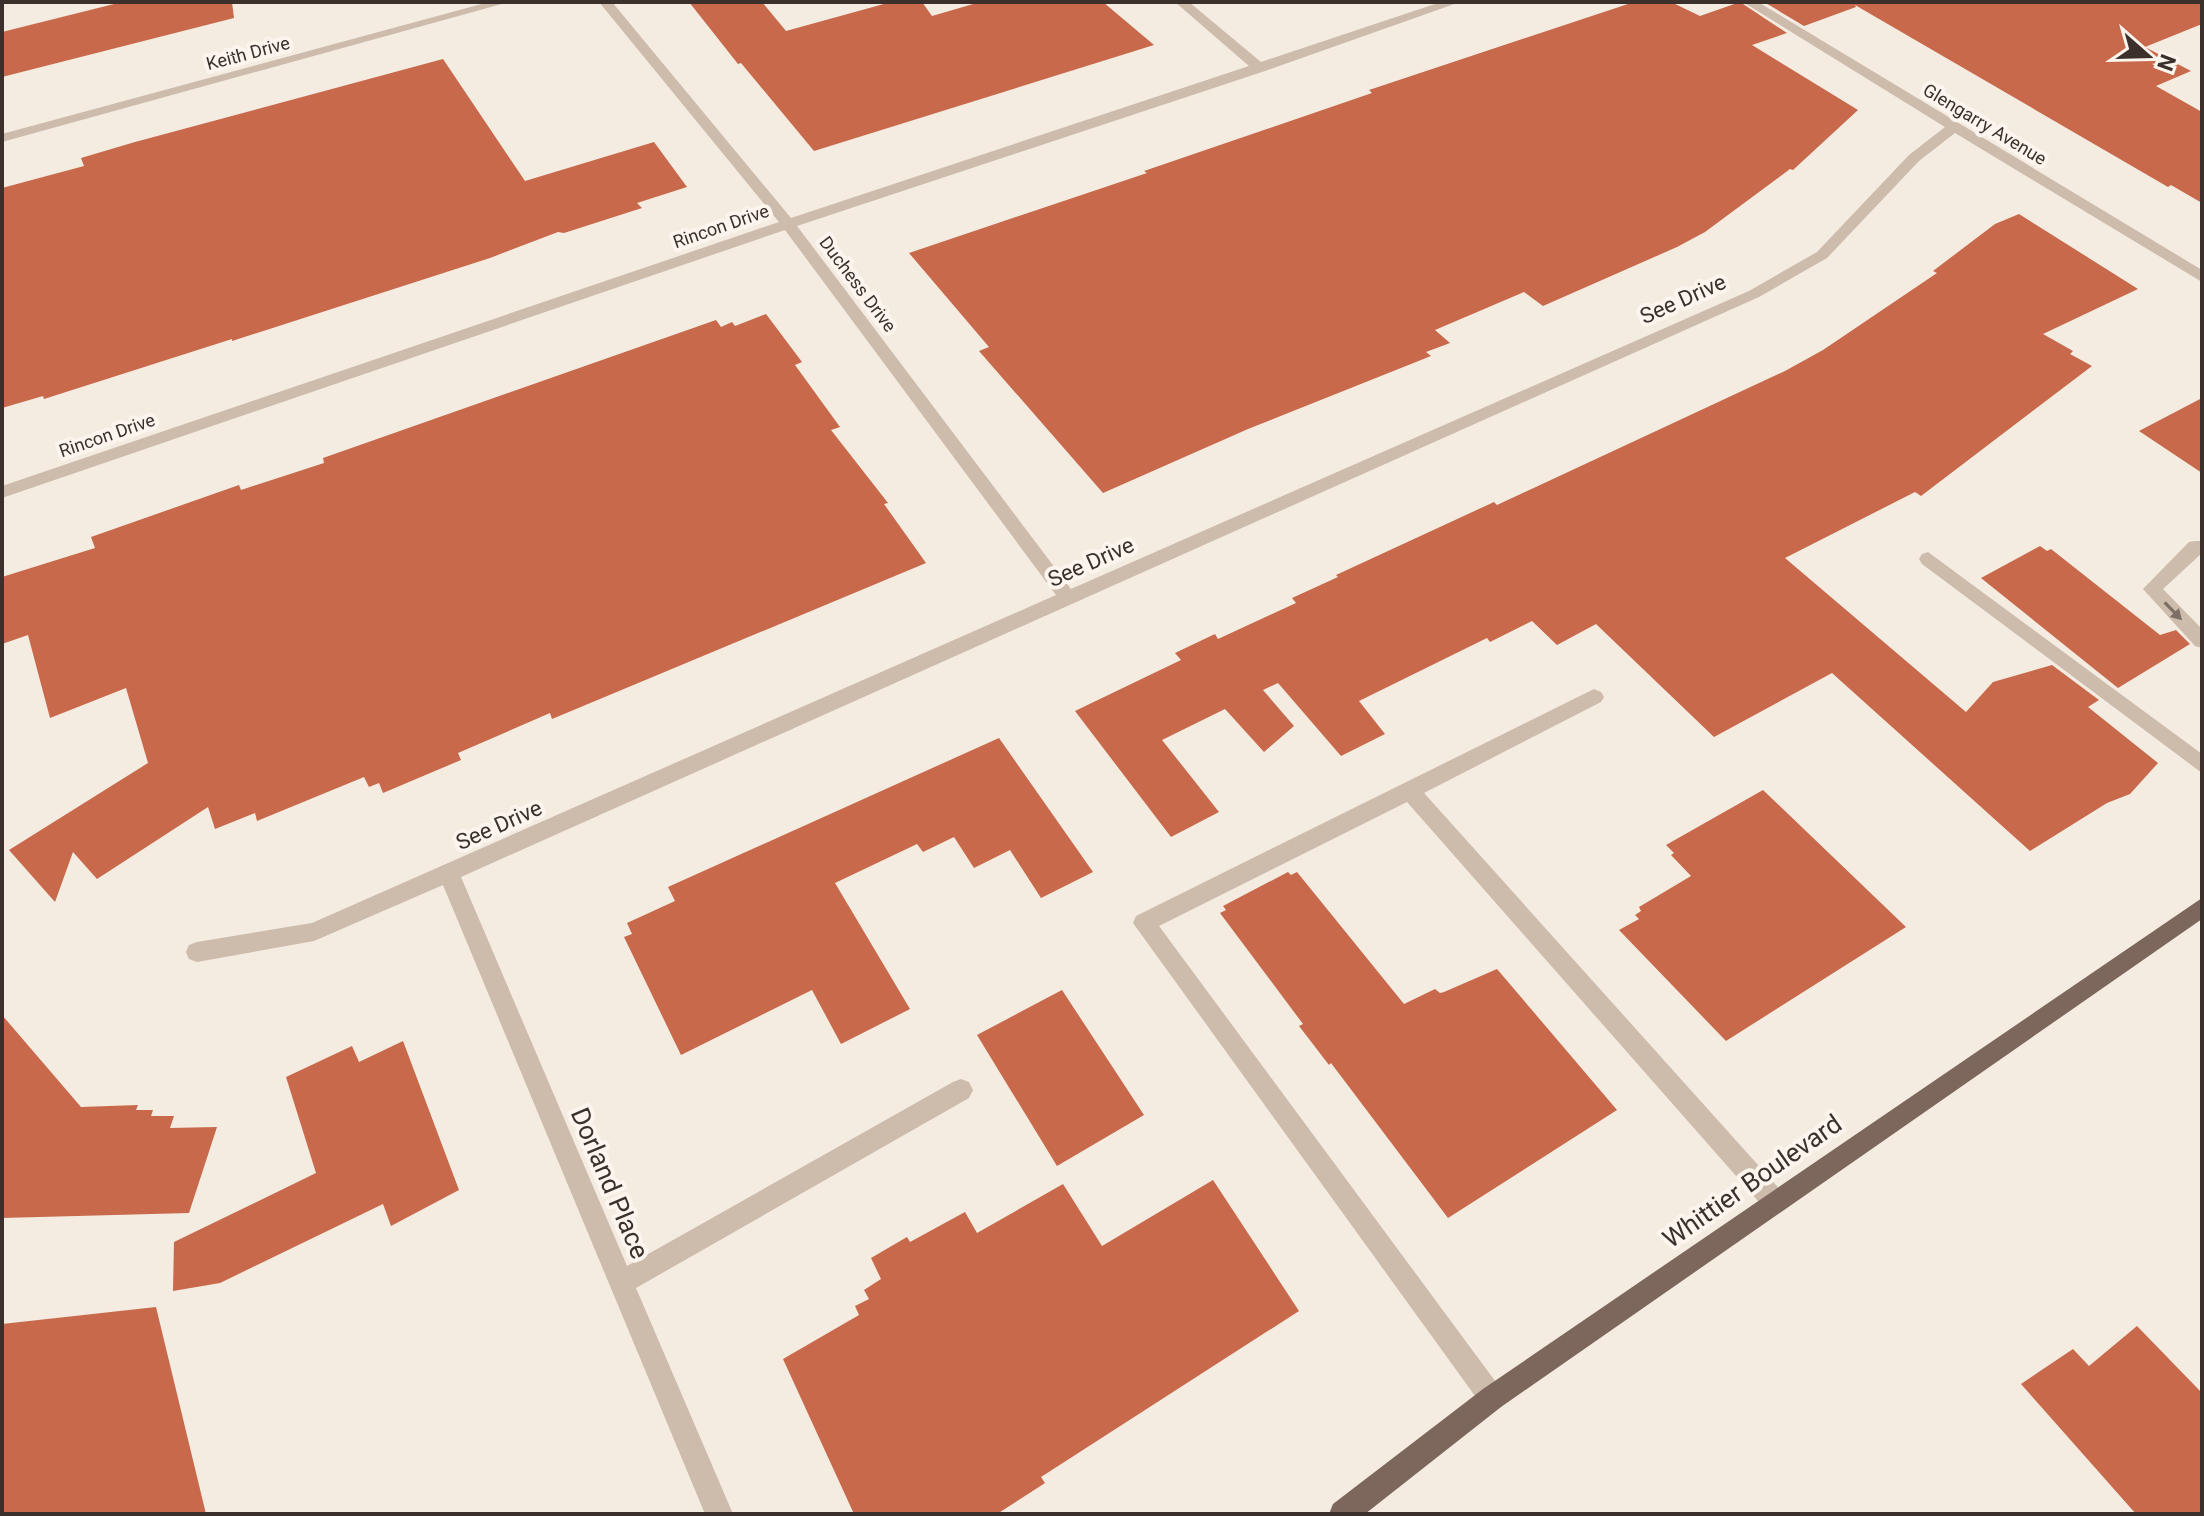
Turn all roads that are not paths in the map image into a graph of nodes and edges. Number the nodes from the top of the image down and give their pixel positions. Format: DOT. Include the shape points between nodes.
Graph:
graph roads {
  1 [pos="503,2"];
  2 [pos="605,2"];
  3 [pos="1181,2"];
  4 [pos="1454,2"];
  5 [pos="1749,2"];
  6 [pos="1260,68"];
  7 [pos="1954,127"];
  8 [pos="2,138"];
  9 [pos="788,224"];
  10 [pos="2202,277"];
  11 [pos="2,492"];
  12 [pos="2202,547"];
  13 [pos="1928,559"];
  14 [pos="1068,598"];
  15 [pos="2202,641"];
  16 [pos="1594,697"];
  17 [pos="2202,765"];
  18 [pos="1410,791"];
  19 [pos="449,874"];
  20 [pos="2202,907"];
  21 [pos="197,952"];
  22 [pos="961,1090"];
  23 [pos="1775,1202"];
  24 [pos="622,1282"];
  25 [pos="1492,1398"];
  26 [pos="719,1514"];
  27 [pos="1343,1514"];
  1 -- 8 [label="street, Keith Drive"];
  2 -- 9 [label="street, Duchess Drive"];
  3 -- 6 [label="street"];
  4 -- 6 [label="street, Rincon Drive"];
  5 -- 7 [label="street, Glengarry Avenue"];
  6 -- 9 [label="street, Rincon Drive"];
  7 -- 10 [label="street, Glengarry Avenue"];
  7 -- 14 [label="street, See Drive" via="1914,158 1822,255 1754,294"];
  9 -- 11 [label="street, Rincon Drive"];
  9 -- 14 [label="street, Duchess Drive"];
  12 -- 15 [label="street, one-way" via="2195,547 2152,589"];
  13 -- 17 [label="street"];
  14 -- 19 [label="street, See Drive"];
  16 -- 18 [label="street"];
  18 -- 23 [label="street"];
  18 -- 25 [label="street" via="1144,923"];
  19 -- 21 [label="street, See Drive" via="314,932"];
  19 -- 24 [label="street, Dorland Place"];
  20 -- 23 [label="main road, Whittier Boulevard"];
  22 -- 24 [label="street"];
  23 -- 25 [label="main road, Whittier Boulevard"];
  24 -- 26 [label="street, Dorland Place"];
  25 -- 27 [label="main road, Whittier Boulevard"];
}
